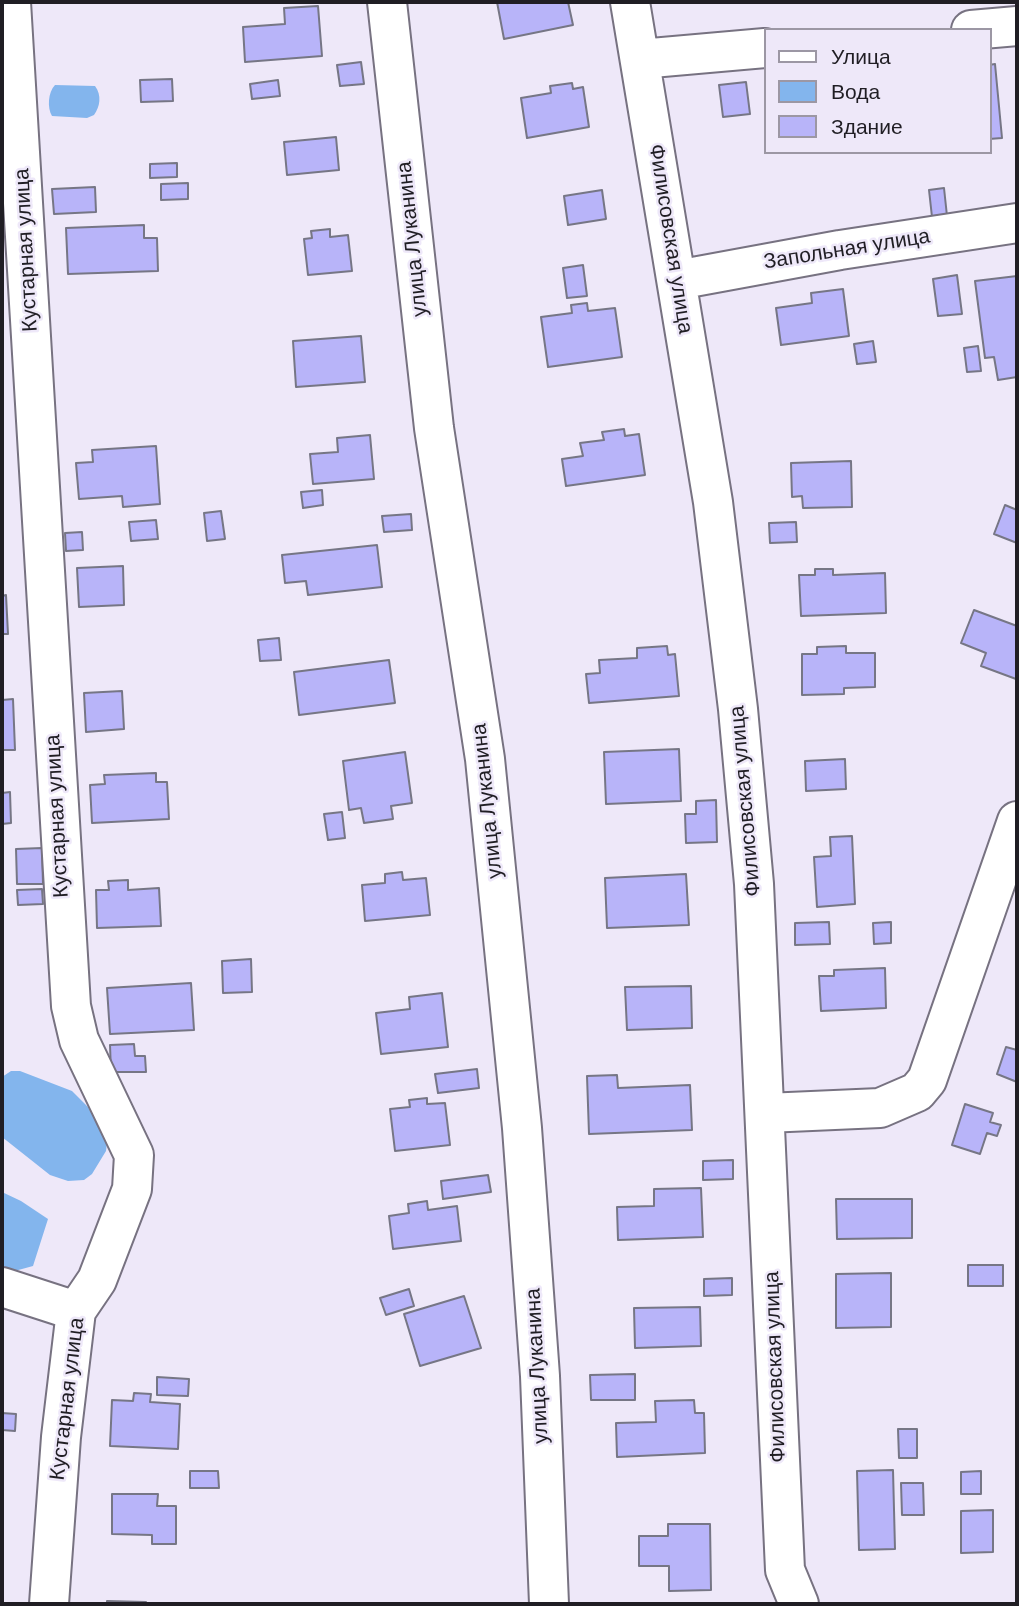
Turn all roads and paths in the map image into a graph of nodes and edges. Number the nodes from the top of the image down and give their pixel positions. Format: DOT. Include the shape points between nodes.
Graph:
graph roads {
  1 [pos="11,2"];
  2 [pos="387,2"];
  3 [pos="630,2"];
  4 [pos="1017,26"];
  5 [pos="991,28"];
  6 [pos="764,48"];
  7 [pos="640,59"];
  8 [pos="1017,223"];
  9 [pos="677,280"];
  10 [pos="1017,821"];
  11 [pos="766,1113"];
  12 [pos="2,1287"];
  13 [pos="76,1311"];
  14 [pos="49,1604"];
  15 [pos="549,1604"];
  16 [pos="799,1604"];
  1 -- 13 [label="street, Кустарная улица" via="71,1006 79,1040 134,1155 132,1189 97,1280"];
  2 -- 15 [label="street, улица Луканина" via="434,428 487,773 523,1142 540,1376"];
  3 -- 7 [label="street, Филисовская улица"];
  4 -- 5 [label="street"];
  6 -- 7 [label="street"];
  7 -- 9 [label="street, Филисовская улица"];
  8 -- 9 [label="street, Запольная улица"];
  9 -- 11 [label="street, Филисовская улица" via="713,502 738,709 754,884"];
  10 -- 11 [label="street" via="927,1080 917,1092 880,1108"];
  11 -- 16 [label="street, Филисовская улица" via="785,1570"];
  12 -- 13 [label="street"];
  13 -- 14 [label="street, Кустарная улица"];
}
